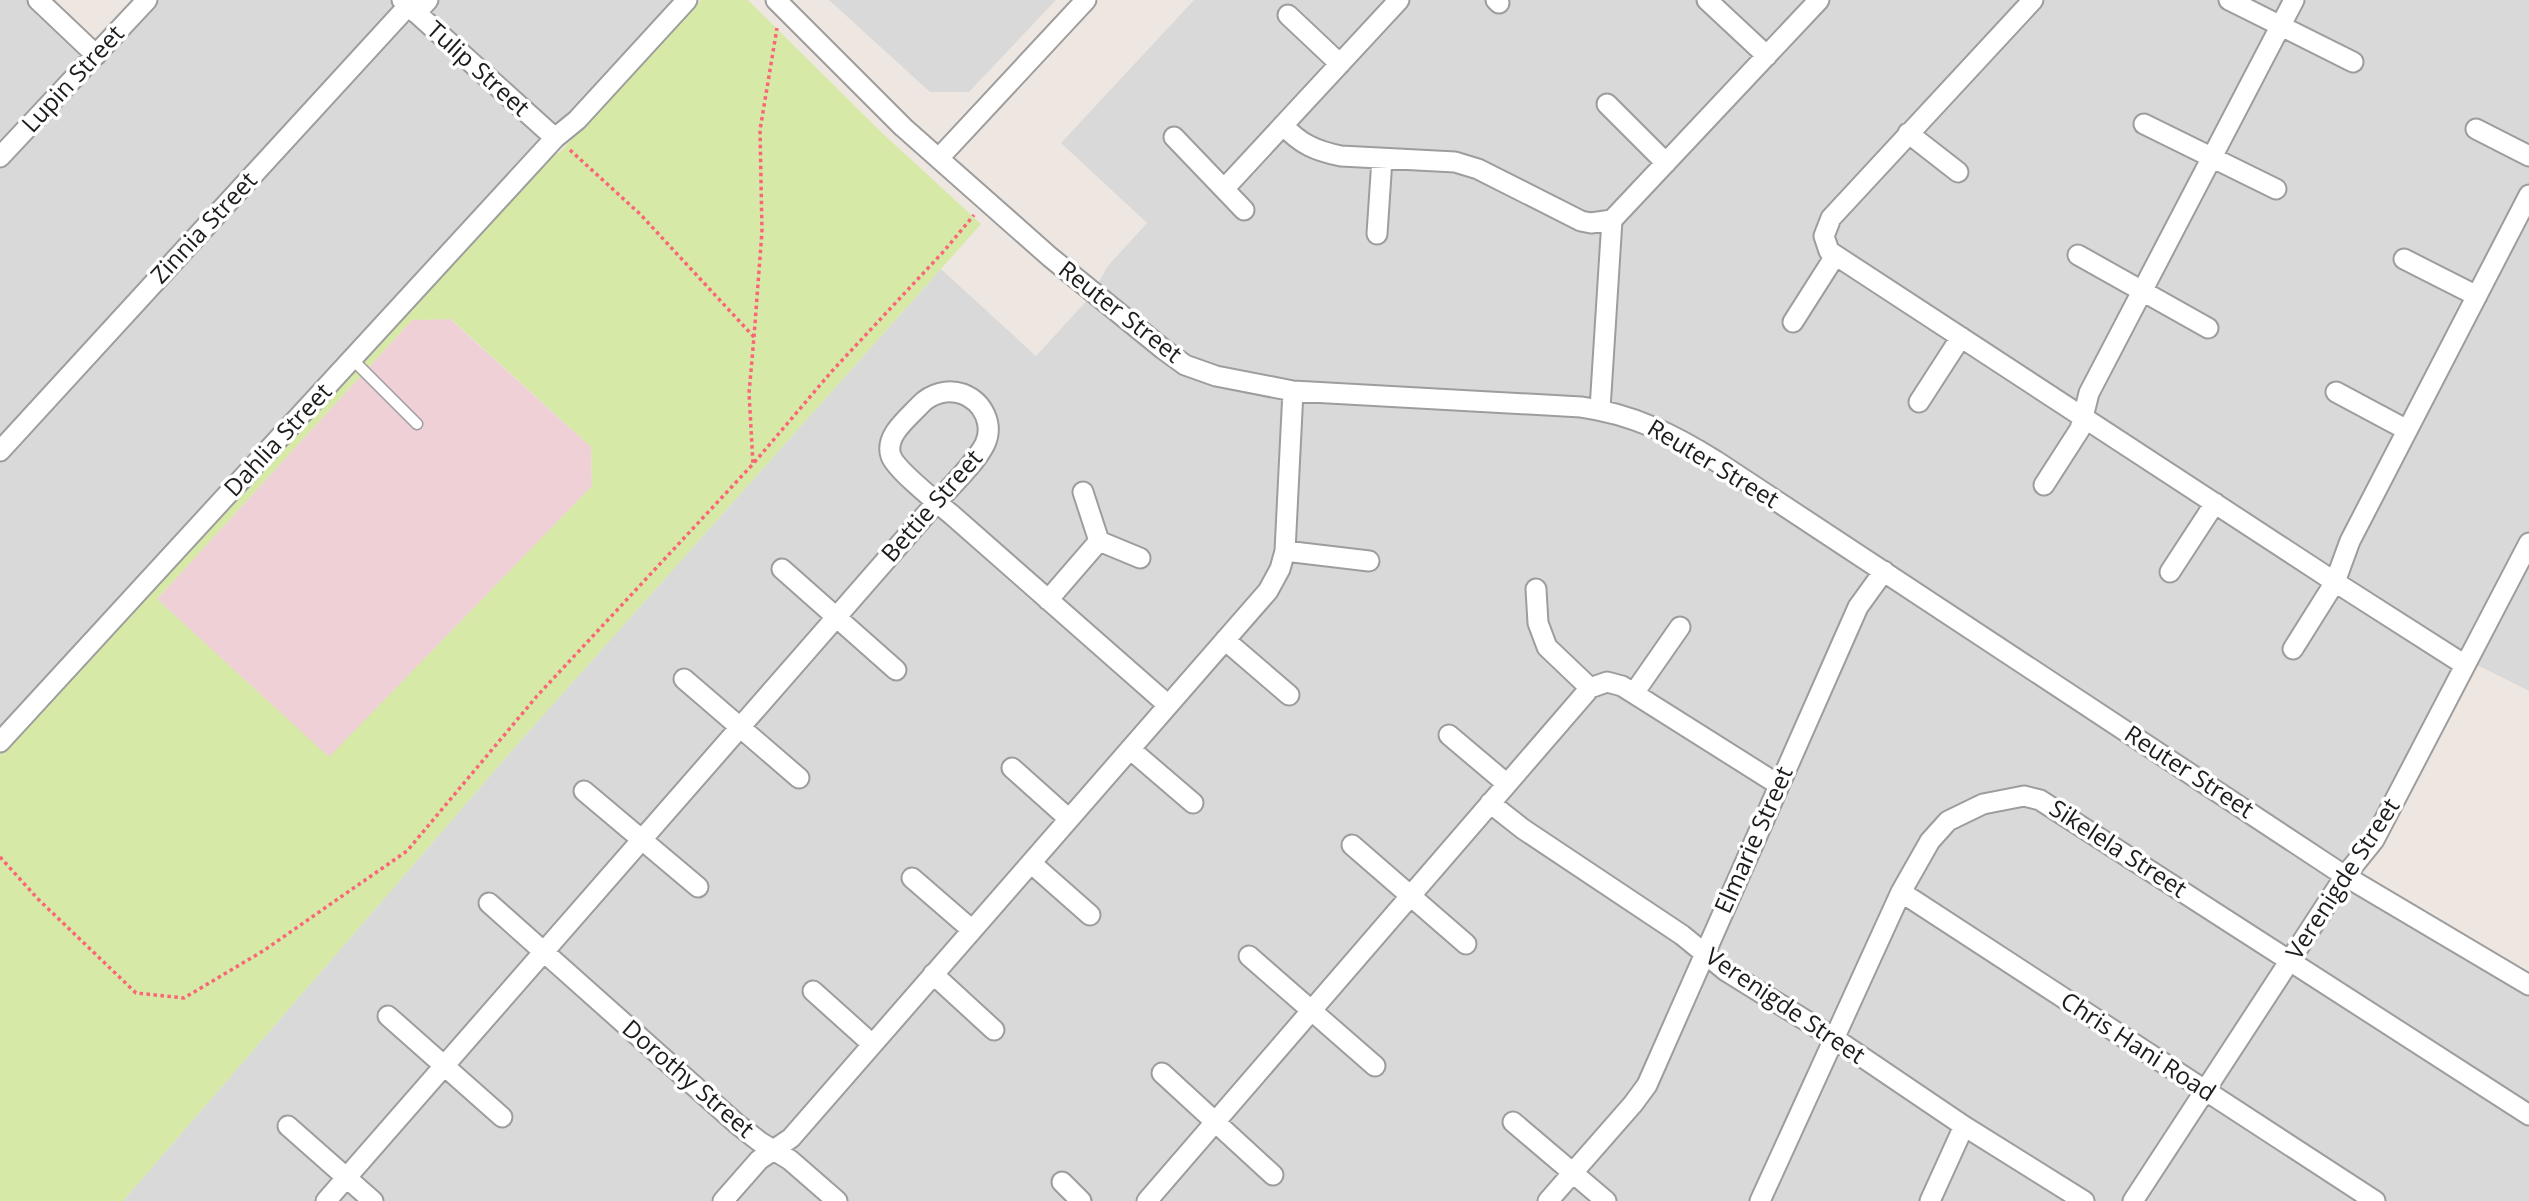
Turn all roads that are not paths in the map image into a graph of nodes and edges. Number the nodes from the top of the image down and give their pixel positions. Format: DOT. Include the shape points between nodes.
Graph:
graph roads {
  1 [pos="38,0"];
  2 [pos="147,0"];
  3 [pos="687,0"];
  4 [pos="1086,0"];
  5 [pos="1399,0"];
  6 [pos="1707,0"];
  7 [pos="1819,0"];
  8 [pos="2033,0"];
  9 [pos="2229,0"];
  10 [pos="2294,0"];
  11 [pos="778,2"];
  12 [pos="414,5"];
  13 [pos="1288,15"];
  14 [pos="2281,27"];
  15 [pos="96,55"];
  16 [pos="1767,55"];
  17 [pos="2353,62"];
  18 [pos="1340,64"];
  19 [pos="1607,104"];
  20 [pos="2144,124"];
  21 [pos="1283,125"];
  22 [pos="2476,129"];
  23 [pos="1908,133"];
  24 [pos="555,138"];
  25 [pos="1174,138"];
  26 [pos="2529,156"];
  27 [pos="0,158"];
  28 [pos="939,158"];
  29 [pos="2212,158"];
  30 [pos="1382,159"];
  31 [pos="1666,163"];
  32 [pos="1958,172"];
  33 [pos="1224,189"];
  34 [pos="2276,189"];
  35 [pos="2529,195"];
  36 [pos="1244,210"];
  37 [pos="1612,220"];
  38 [pos="1377,234"];
  39 [pos="2078,255"];
  40 [pos="1835,256"];
  41 [pos="2404,259"];
  42 [pos="2142,291"];
  43 [pos="2477,296"];
  44 [pos="1793,322"];
  45 [pos="2208,328"];
  46 [pos="1961,337"];
  47 [pos="352,359"];
  48 [pos="1293,391"];
  49 [pos="2336,392"];
  50 [pos="1919,402"];
  51 [pos="1600,410"];
  52 [pos="2083,417"];
  53 [pos="417,424"];
  54 [pos="2407,430"];
  55 [pos="0,451"];
  56 [pos="2044,485"];
  57 [pos="1083,492"];
  58 [pos="937,502"];
  59 [pos="2215,503"];
  60 [pos="1099,541"];
  61 [pos="2529,543"];
  62 [pos="1284,551"];
  63 [pos="1140,558"];
  64 [pos="1369,561"];
  65 [pos="782,569"];
  66 [pos="1884,571"];
  67 [pos="2170,572"];
  68 [pos="2335,582"];
  69 [pos="1536,589"];
  70 [pos="1048,600"];
  71 [pos="836,617"];
  72 [pos="1680,626"];
  73 [pos="1225,640"];
  74 [pos="2294,649"];
  75 [pos="2465,665"];
  76 [pos="896,670"];
  77 [pos="684,679"];
  78 [pos="1590,688"];
  79 [pos="1634,693"];
  80 [pos="1289,695"];
  81 [pos="1168,705"];
  82 [pos="740,728"];
  83 [pos="1449,735"];
  84 [pos="0,741"];
  85 [pos="1130,749"];
  86 [pos="1012,768"];
  87 [pos="799,778"];
  88 [pos="1507,784"];
  89 [pos="1779,785"];
  90 [pos="584,790"];
  91 [pos="1193,803"];
  92 [pos="1490,803"];
  93 [pos="1069,819"];
  94 [pos="642,840"];
  95 [pos="1352,845"];
  96 [pos="1031,863"];
  97 [pos="2345,876"];
  98 [pos="912,877"];
  99 [pos="698,887"];
  100 [pos="1901,892"];
  101 [pos="1410,896"];
  102 [pos="489,902"];
  103 [pos="1090,915"];
  104 [pos="972,930"];
  105 [pos="1466,944"];
  106 [pos="544,952"];
  107 [pos="1704,953"];
  108 [pos="1249,956"];
  109 [pos="2291,959"];
  110 [pos="933,974"];
  111 [pos="2529,985"];
  112 [pos="813,991"];
  113 [pos="1311,1010"];
  114 [pos="388,1016"];
  115 [pos="994,1030"];
  116 [pos="1833,1038"];
  117 [pos="872,1044"];
  118 [pos="444,1066"];
  119 [pos="1375,1066"];
  120 [pos="1161,1073"];
  121 [pos="2206,1091"];
  122 [pos="2529,1115"];
  123 [pos="502,1117"];
  124 [pos="1215,1122"];
  125 [pos="1513,1122"];
  126 [pos="288,1126"];
  127 [pos="1964,1126"];
  128 [pos="773,1150"];
  129 [pos="1573,1173"];
  130 [pos="1273,1175"];
  131 [pos="347,1178"];
  132 [pos="1062,1182"];
  133 [pos="326,1201"];
  134 [pos="373,1201"];
  135 [pos="723,1201"];
  136 [pos="837,1201"];
  137 [pos="1082,1201"];
  138 [pos="1147,1201"];
  139 [pos="1548,1201"];
  140 [pos="1606,1201"];
  141 [pos="1760,1201"];
  142 [pos="1930,1201"];
  143 [pos="2084,1201"];
  144 [pos="2133,1201"];
  145 [pos="2375,1201"];
  1 -- 15 [label="street"];
  2 -- 15 [label="street, Lupin Street"];
  3 -- 24 [label="street, Dahlia Street"];
  4 -- 28 [label="street"];
  5 -- 18 [label="street"];
  6 -- 16 [label="street"];
  7 -- 16 [label="street"];
  8 -- 23 [label="street"];
  9 -- 14 [label="street"];
  10 -- 14 [label="street"];
  11 -- 28 [label="street, Reuter Street"];
  12 -- 24 [label="street, Tulip Street"];
  12 -- 55 [label="street, Zinnia Street"];
  13 -- 18 [label="street"];
  14 -- 17 [label="street"];
  14 -- 29 [label="street"];
  15 -- 27 [label="street, Lupin Street"];
  16 -- 31 [label="street"];
  18 -- 21 [label="street"];
  19 -- 31 [label="street"];
  20 -- 29 [label="street"];
  21 -- 30 [label="street" via="1297,140 1324,153"];
  21 -- 33 [label="street"];
  22 -- 26 [label="street"];
  23 -- 32 [label="street"];
  23 -- 40 [label="street" via="1827,223 1825,244"];
  24 -- 47 [label="street, Dahlia Street"];
  25 -- 33 [label="street"];
  28 -- 48 [label="street, Reuter Street" via="1060,265 1185,365"];
  29 -- 34 [label="street"];
  29 -- 42 [label="street"];
  30 -- 37 [label="street" via="1462,163 1581,220"];
  30 -- 38 [label="street"];
  31 -- 37 [label="street"];
  33 -- 36 [label="street"];
  35 -- 43 [label="street"];
  37 -- 51 [label="street"];
  39 -- 42 [label="street"];
  40 -- 44 [label="street"];
  40 -- 46 [label="street"];
  41 -- 43 [label="street"];
  42 -- 45 [label="street"];
  42 -- 52 [label="street" via="2089,393"];
  43 -- 54 [label="street"];
  46 -- 50 [label="street"];
  46 -- 52 [label="street"];
  47 -- 53 [label="lane"];
  47 -- 84 [label="street, Dahlia Street"];
  48 -- 51 [label="street, Reuter Street"];
  48 -- 62 [label="street"];
  49 -- 54 [label="street"];
  51 -- 66 [label="street, Reuter Street" via="1645,422 1692,446"];
  52 -- 56 [label="street" via="2081,429"];
  52 -- 59 [label="street"];
  54 -- 68 [label="street" via="2350,541"];
  57 -- 60 [label="street"];
  58 -- 58 [label="street, Bettie Street" via="977,456 988,436 985,412 960,393 944,392 926,399 894,434 890,445 894,461"];
  58 -- 70 [label="street"];
  58 -- 71 [label="street, Bettie Street"];
  59 -- 67 [label="street"];
  59 -- 68 [label="street"];
  60 -- 63 [label="street"];
  60 -- 70 [label="street"];
  61 -- 75 [label="street, Verenigde Street"];
  62 -- 64 [label="street"];
  62 -- 73 [label="street" via="1268,591"];
  65 -- 71 [label="street"];
  66 -- 89 [label="street, Elmarie Street" via="1858,607"];
  66 -- 97 [label="street, Reuter Street"];
  68 -- 74 [label="street"];
  68 -- 75 [label="street"];
  69 -- 78 [label="street" via="1538,623 1547,647"];
  70 -- 81 [label="street"];
  71 -- 76 [label="street"];
  71 -- 82 [label="street, Bettie Street"];
  72 -- 79 [label="street"];
  73 -- 80 [label="street"];
  73 -- 81 [label="street"];
  75 -- 97 [label="street, Verenigde Street" via="2374,840"];
  77 -- 82 [label="street"];
  78 -- 79 [label="street" via="1615,683"];
  78 -- 88 [label="street"];
  79 -- 89 [label="street"];
  81 -- 85 [label="street"];
  82 -- 87 [label="street"];
  82 -- 94 [label="street, Bettie Street"];
  83 -- 88 [label="street"];
  85 -- 91 [label="street"];
  85 -- 93 [label="street"];
  86 -- 93 [label="street"];
  88 -- 92 [label="street"];
  89 -- 107 [label="street, Elmarie Street"];
  90 -- 94 [label="street"];
  92 -- 101 [label="street"];
  92 -- 107 [label="street, Verenigde Street"];
  93 -- 96 [label="street"];
  94 -- 99 [label="street"];
  94 -- 106 [label="street, Bettie Street"];
  95 -- 101 [label="street"];
  96 -- 103 [label="street"];
  96 -- 104 [label="street"];
  97 -- 109 [label="street, Verenigde Street"];
  97 -- 111 [label="street, Reuter Street"];
  98 -- 104 [label="street"];
  100 -- 109 [label="street, Sikelela Street" via="1930,841 1948,821 1983,804 2034,797"];
  100 -- 116 [label="street, Sikelela Street"];
  100 -- 121 [label="street, Chris Hani Road"];
  101 -- 105 [label="street"];
  101 -- 113 [label="street"];
  102 -- 106 [label="street"];
  104 -- 110 [label="street"];
  106 -- 118 [label="street, Bettie Street"];
  106 -- 128 [label="street, Dorothy Street" via="737,1124"];
  107 -- 116 [label="street, Verenigde Street"];
  107 -- 129 [label="street, Elmarie Street" via="1647,1085"];
  108 -- 113 [label="street"];
  109 -- 121 [label="street, Verenigde Street"];
  109 -- 122 [label="street, Sikelela Street"];
  110 -- 115 [label="street"];
  110 -- 117 [label="street"];
  112 -- 117 [label="street"];
  113 -- 119 [label="street"];
  113 -- 124 [label="street"];
  114 -- 118 [label="street"];
  116 -- 127 [label="street, Verenigde Street"];
  116 -- 141 [label="street, Sikelela Street"];
  117 -- 128 [label="street" via="791,1138"];
  118 -- 123 [label="street"];
  118 -- 131 [label="street, Bettie Street"];
  120 -- 124 [label="street"];
  121 -- 144 [label="street, Verenigde Street"];
  121 -- 145 [label="street, Chris Hani Road"];
  124 -- 130 [label="street"];
  124 -- 138 [label="street"];
  125 -- 129 [label="street"];
  126 -- 131 [label="street"];
  127 -- 142 [label="street"];
  127 -- 143 [label="street, Verenigde Street"];
  128 -- 135 [label="street"];
  128 -- 136 [label="street, Dorothy Street"];
  129 -- 139 [label="street, Elmarie Street"];
  129 -- 140 [label="street"];
  131 -- 133 [label="street, Bettie Street"];
  131 -- 134 [label="street"];
  132 -- 137 [label="street"];
}
